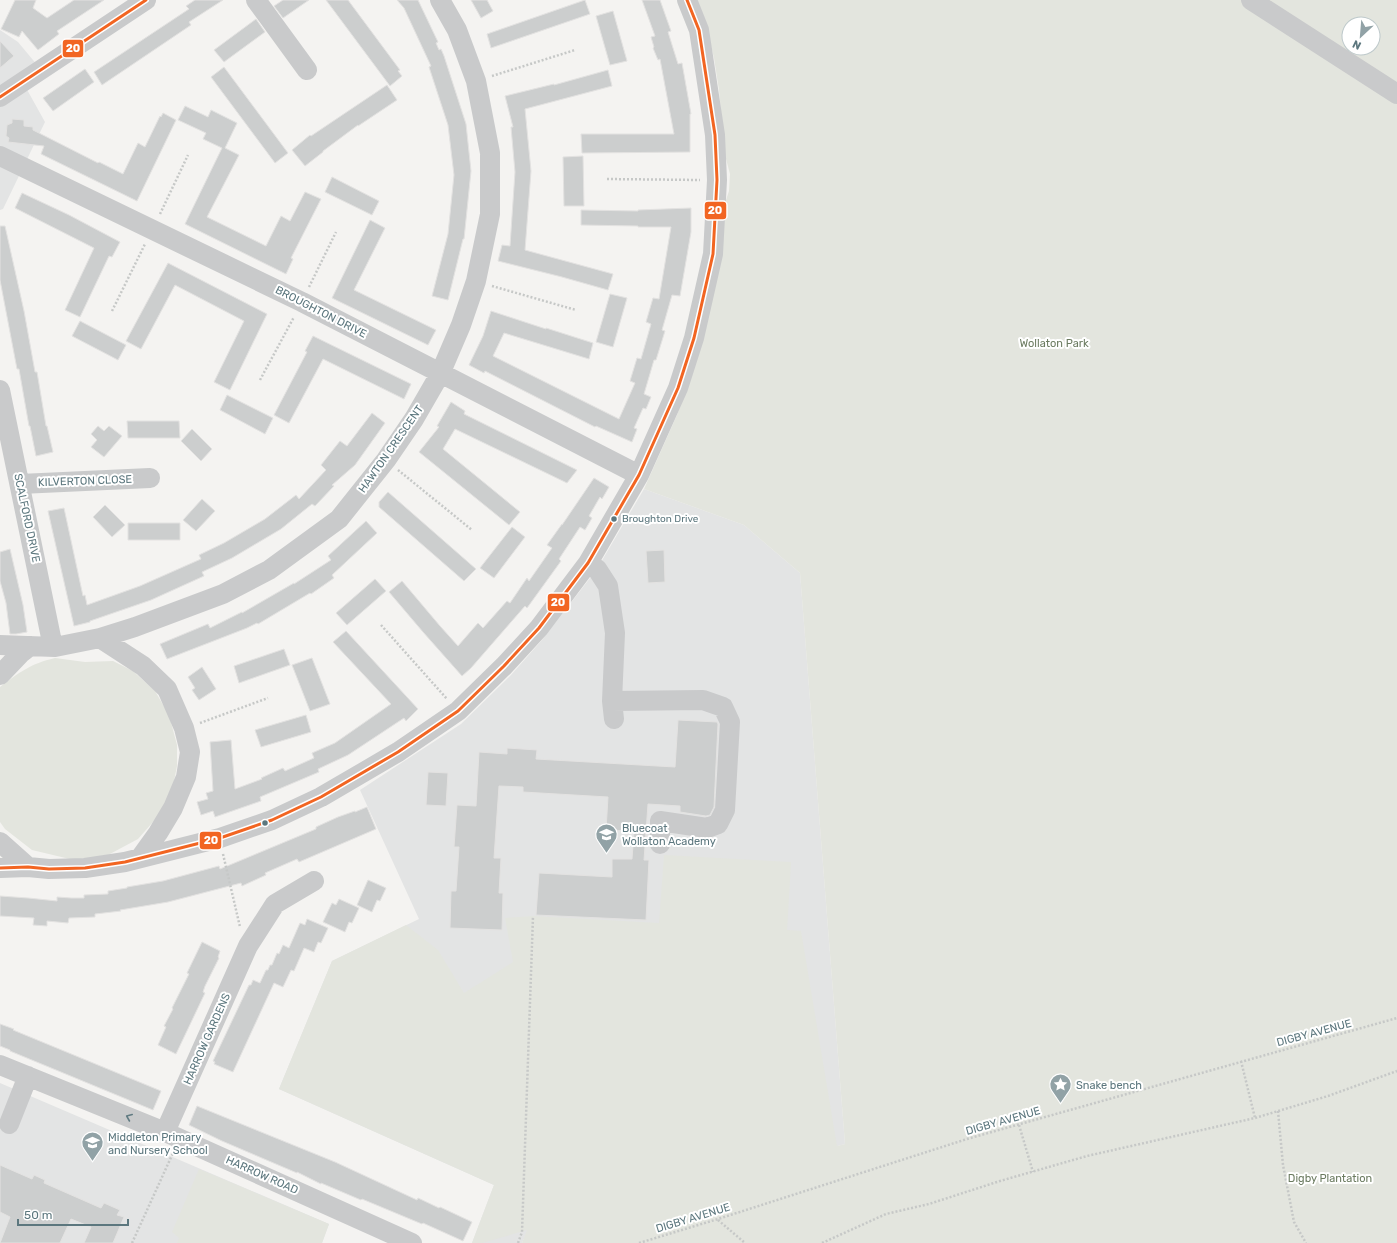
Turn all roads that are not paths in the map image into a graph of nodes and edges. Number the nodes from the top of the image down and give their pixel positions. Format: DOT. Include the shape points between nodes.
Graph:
graph roads {
  1 [pos="146,0"];
  2 [pos="256,0"];
  3 [pos="440,0"];
  4 [pos="688,0"];
  5 [pos="1251,0"];
  6 [pos="307,70"];
  7 [pos="1397,94"];
  8 [pos="0,97"];
  9 [pos="0,156"];
  10 [pos="440,374"];
  11 [pos="0,390"];
  12 [pos="639,475"];
  13 [pos="150,478"];
  14 [pos="20,484"];
  15 [pos="588,563"];
  16 [pos="100,638"];
  17 [pos="0,645"];
  18 [pos="30,646"];
  19 [pos="53,647"];
  20 [pos="0,675"];
  21 [pos="0,842"];
  22 [pos="660,844"];
  23 [pos="140,858"];
  24 [pos="28,867"];
  25 [pos="0,868"];
  26 [pos="314,881"];
  27 [pos="0,1065"];
  28 [pos="28,1076"];
  29 [pos="9,1124"];
  30 [pos="172,1135"];
  31 [pos="412,1243"];
  1 -- 8 [label="street"];
  2 -- 6 [label="street"];
  3 -- 10 [label="street, HAWTON CRESCENT" via="457,30 476,81 490,153 490,214 476,281"];
  4 -- 12 [label="street" via="699,30 715,135 717,180 713,254 694,338 678,388"];
  5 -- 7 [label="street"];
  9 -- 10 [label="street, BROUGHTON DRIVE" via="302,302"];
  10 -- 12 [label="street, BROUGHTON DRIVE"];
  10 -- 16 [label="street, HAWTON CRESCENT" via="386,460 339,519 269,570 224,594"];
  11 -- 14 [label="street, SCALFORD DRIVE"];
  12 -- 15 [label="street"];
  13 -- 14 [label="street, KILVERTON CLOSE"];
  14 -- 19 [label="street, SCALFORD DRIVE"];
  15 -- 22 [label="street" via="597,569 608,586 615,633 613,710 703,700 723,707 730,722 726,810 718,824 707,828 660,821"];
  15 -- 23 [label="street" via="539,628 504,666 458,711 398,752 321,797 272,820 220,838"];
  16 -- 19 [label="street, HAWTON CRESCENT"];
  16 -- 23 [label="street" via="143,666 167,689 184,728 190,752 186,777 173,808"];
  17 -- 18 [label="street, HAWTON CRESCENT"];
  18 -- 19 [label="street, HAWTON CRESCENT"];
  18 -- 20 [label="street"];
  21 -- 24 [label="street"];
  23 -- 24 [label="street" via="85,868"];
  24 -- 25 [label="street"];
  26 -- 30 [label="street, HARROW GARDENS" via="275,904 248,946"];
  27 -- 28 [label="street, HARROW ROAD"];
  28 -- 29 [label="street"];
  30 -- 28 [label="street, HARROW ROAD, one-way"];
  30 -- 31 [label="street, HARROW ROAD"];
}
